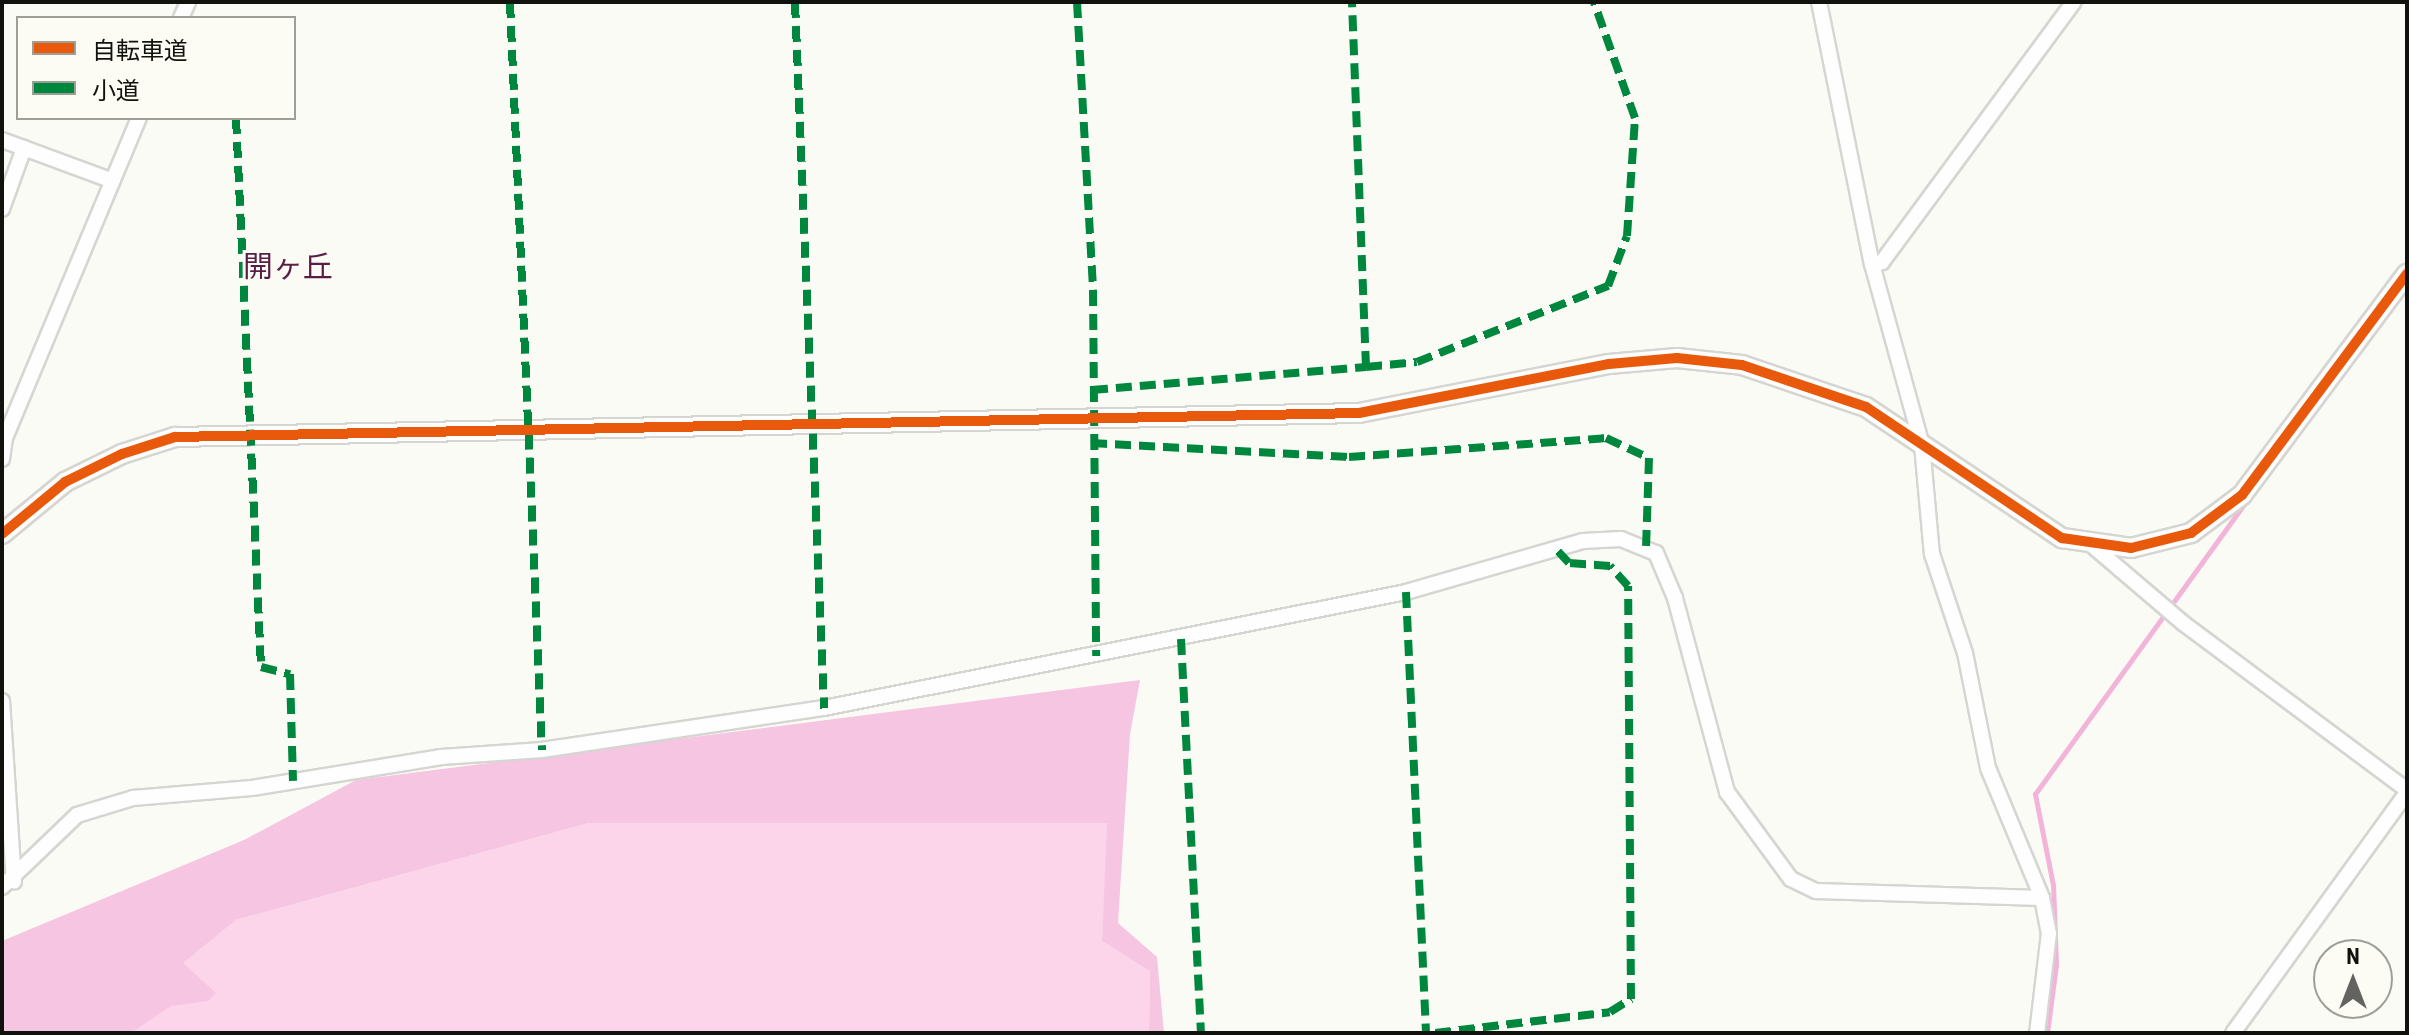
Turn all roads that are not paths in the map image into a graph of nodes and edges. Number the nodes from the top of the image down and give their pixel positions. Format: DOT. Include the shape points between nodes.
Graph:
graph roads {
  1 [pos="1819,2"];
  2 [pos="2074,2"];
  3 [pos="138,120"];
  4 [pos="2,140"];
  5 [pos="24,148"];
  6 [pos="113,181"];
  7 [pos="2,209"];
  8 [pos="1872,264"];
  9 [pos="2407,274"];
  10 [pos="1922,445"];
  11 [pos="2,459"];
  12 [pos="2,534"];
  13 [pos="2094,547"];
  14 [pos="2,701"];
  15 [pos="2407,792"];
  16 [pos="5,793"];
  17 [pos="8,885"];
  18 [pos="2042,898"];
  19 [pos="2037,1033"];
  20 [pos="2233,1033"];
  1 -- 8 [label="street"];
  2 -- 8 [label="street" via="1882,262"];
  3 -- 6 [label="street"];
  4 -- 5 [label="street"];
  5 -- 6 [label="street"];
  5 -- 7 [label="street"];
  6 -- 11 [label="street" via="5,438"];
  8 -- 10 [label="street"];
  9 -- 13 [label="street" via="2242,495 2191,533 2131,548"];
  10 -- 12 [label="street" via="1866,407 1820,390 1742,365 1677,358 1609,364 1359,413 175,437 65,482"];
  10 -- 13 [label="street" via="2062,538"];
  10 -- 18 [label="street" via="1932,554 1965,653 1988,768"];
  13 -- 15 [label="street" via="2183,623"];
  14 -- 16 [label="street"];
  15 -- 20 [label="street"];
  16 -- 17 [label="street"];
  17 -- 18 [label="street" via="77,815 133,798 252,788 441,757 542,750 824,708 1391,595 1583,541 1621,539 1656,553 1675,598 1727,792 1791,879 1816,891"];
  18 -- 19 [label="street" via="2049,933"];
}
